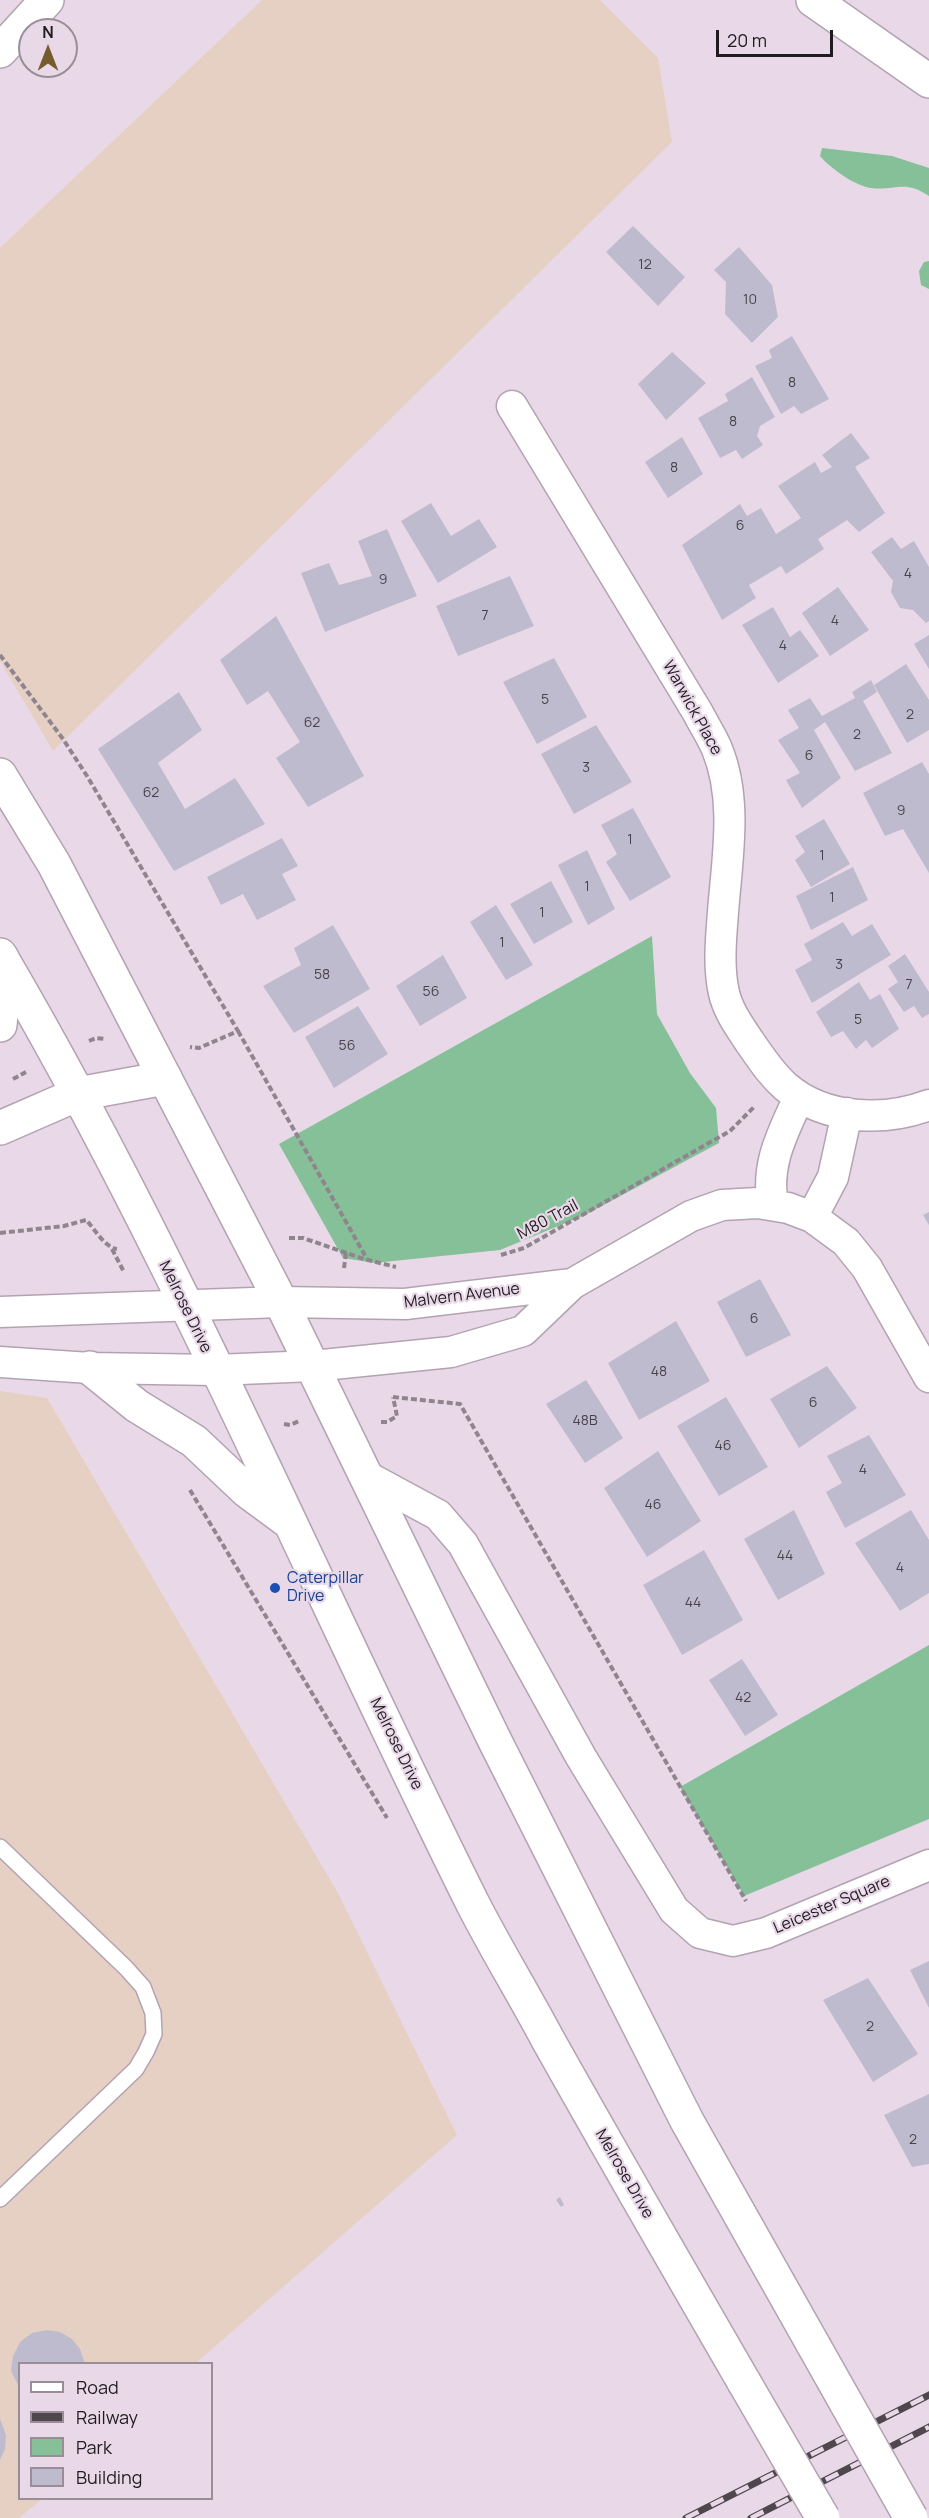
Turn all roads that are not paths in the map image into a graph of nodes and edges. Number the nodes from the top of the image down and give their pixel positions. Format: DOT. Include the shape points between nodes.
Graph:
graph roads {
  1 [pos="47,0"];
  2 [pos="813,0"];
  3 [pos="0,51"];
  4 [pos="929,81"];
  5 [pos="512,406"];
  6 [pos="0,775"];
  7 [pos="1,956"];
  8 [pos="0,1025"];
  9 [pos="165,1078"];
  10 [pos="788,1088"];
  11 [pos="78,1094"];
  12 [pos="929,1105"];
  13 [pos="847,1113"];
  14 [pos="0,1128"];
  15 [pos="773,1205"];
  16 [pos="812,1217"];
  17 [pos="572,1284"];
  18 [pos="281,1302"];
  19 [pos="184,1305"];
  20 [pos="0,1312"];
  21 [pos="0,1362"];
  22 [pos="313,1366"];
  23 [pos="90,1368"];
  24 [pos="216,1370"];
  25 [pos="929,1377"];
  26 [pos="364,1475"];
  27 [pos="293,1525"];
  28 [pos="0,1847"];
  29 [pos="929,1864"];
  30 [pos="0,2199"];
  31 [pos="823,2518"];
  32 [pos="911,2518"];
  1 -- 3 [label="main road"];
  2 -- 4 [label="main road"];
  5 -- 10 [label="street, Warwick Place" via="717,749 729,797 721,940 724,995 734,1018"];
  6 -- 9 [label="main road" via="54,864"];
  7 -- 8 [label="main road"];
  7 -- 11 [label="main road, Melrose Drive"];
  9 -- 11 [label="main road"];
  9 -- 18 [label="main road"];
  10 -- 13 [label="street" via="816,1104"];
  10 -- 15 [label="street" via="769,1185"];
  11 -- 14 [label="main road"];
  11 -- 19 [label="main road, Melrose Drive"];
  12 -- 13 [label="street" via="898,1115"];
  13 -- 16 [label="street" via="833,1177"];
  15 -- 16 [label="street, Malvern Avenue"];
  15 -- 17 [label="street, Malvern Avenue" via="735,1204 706,1209"];
  16 -- 25 [label="street, Malvern Avenue" via="836,1232 857,1254"];
  17 -- 18 [label="street, Malvern Avenue" via="405,1304"];
  17 -- 22 [label="street, Malvern Avenue" via="523,1331 496,1340 451,1352"];
  18 -- 19 [label="street"];
  18 -- 22 [label="main road"];
  19 -- 20 [label="street"];
  19 -- 24 [label="main road, Melrose Drive"];
  21 -- 23 [label="street"];
  22 -- 24 [label="street"];
  22 -- 26 [label="main road"];
  23 -- 24 [label="street"];
  23 -- 27 [label="main road" via="137,1406 194,1441 248,1491"];
  24 -- 27 [label="main road, Melrose Drive"];
  26 -- 29 [label="street, Leicester Square" via="438,1515 463,1544 581,1757 674,1910 700,1933 733,1941 766,1933"];
  26 -- 32 [label="main road, bridge" via="687,2121"];
  27 -- 31 [label="main road, Melrose Drive, bridge" via="475,1907 604,2141"];
  28 -- 30 [label="lane" via="143,1987 153,2013 154,2034 136,2069"];
}
